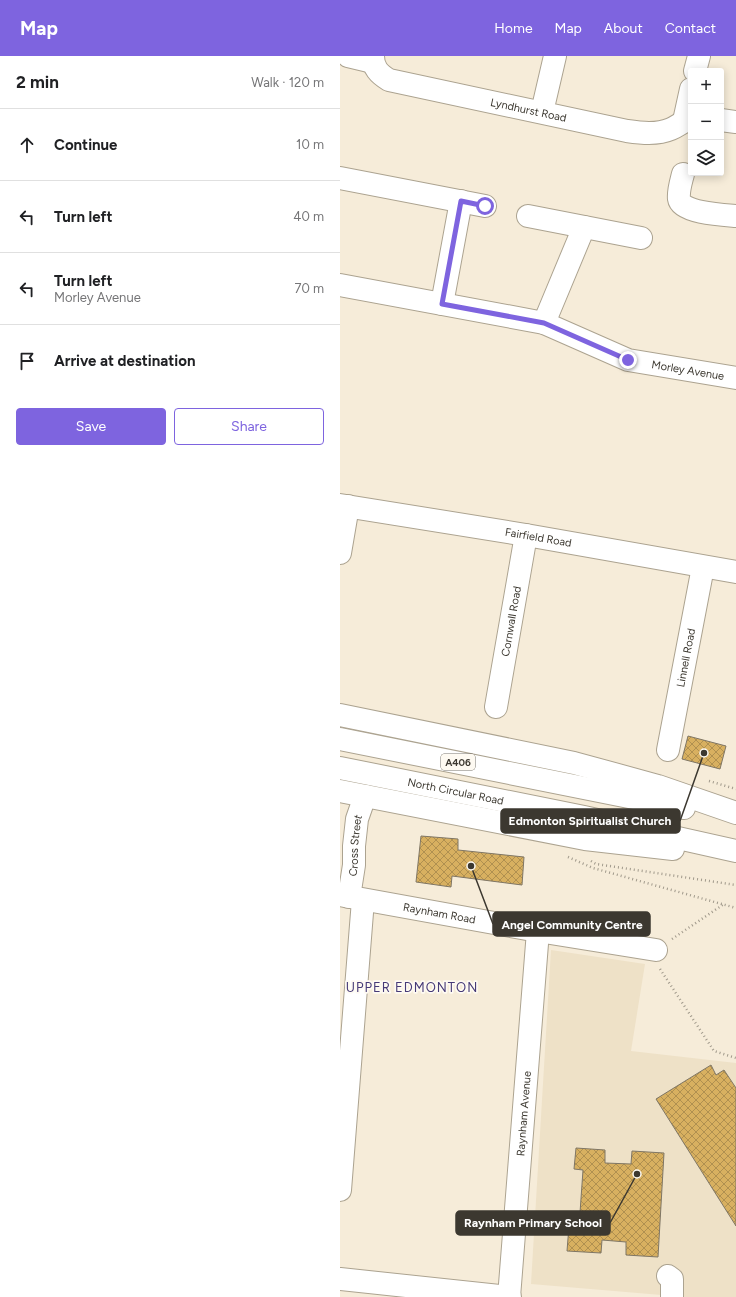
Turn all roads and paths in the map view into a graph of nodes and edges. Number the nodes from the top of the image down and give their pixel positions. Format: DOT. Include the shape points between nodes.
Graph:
graph roads {
  1 [pos="348,56"];
  2 [pos="555,56"];
  3 [pos="699,56"];
  4 [pos="373,59"];
  5 [pos="696,68"];
  6 [pos="689,104"];
  7 [pos="542,112"];
  8 [pos="687,120"];
  9 [pos="724,120"];
  10 [pos="736,122"];
  11 [pos="683,174"];
  12 [pos="340,178"];
  13 [pos="461,201"];
  14 [pos="485,206"];
  15 [pos="528,216"];
  16 [pos="736,216"];
  17 [pos="584,227"];
  18 [pos="641,238"];
  19 [pos="340,285"];
  20 [pos="442,304"];
  21 [pos="544,323"];
  22 [pos="736,378"];
  23 [pos="344,506"];
  24 [pos="526,535"];
  25 [pos="340,554"];
  26 [pos="703,567"];
  27 [pos="736,572"];
  28 [pos="496,707"];
  29 [pos="340,715"];
  30 [pos="340,739"];
  31 [pos="668,750"];
  32 [pos="340,768"];
  33 [pos="340,791"];
  34 [pos="365,796"];
  35 [pos="736,813"];
  36 [pos="736,818"];
  37 [pos="736,851"];
  38 [pos="565,856"];
  39 [pos="736,857"];
  40 [pos="589,860"];
  41 [pos="736,885"];
  42 [pos="351,897"];
  43 [pos="724,904"];
  44 [pos="736,908"];
  45 [pos="538,931"];
  46 [pos="656,950"];
  47 [pos="736,1058"];
  48 [pos="341,1156"];
  49 [pos="340,1190"];
  50 [pos="340,1279"];
  51 [pos="509,1297"];
  1 -- 4 [label="main road"];
  2 -- 7 [label="main road"];
  3 -- 5 [label="main road"];
  4 -- 7 [label="main road, Lyndhurst Road" via="377,71 389,80"];
  6 -- 8 [label="main road"];
  7 -- 8 [label="main road, Lyndhurst Road" via="644,133 671,129"];
  9 -- 10 [label="main road"];
  11 -- 16 [label="main road" via="679,200 688,209"];
  12 -- 13 [label="main road"];
  13 -- 14 [label="main road"];
  13 -- 20 [label="main road"];
  15 -- 17 [label="main road"];
  17 -- 18 [label="main road"];
  17 -- 21 [label="main road"];
  19 -- 20 [label="main road, Morley Avenue"];
  20 -- 21 [label="main road, Morley Avenue"];
  21 -- 22 [label="main road, Morley Avenue" via="628,360"];
  23 -- 24 [label="main road, Fairfield Road"];
  23 -- 25 [label="main road"];
  24 -- 26 [label="main road, Fairfield Road"];
  24 -- 28 [label="main road, Cornwall Road"];
  26 -- 27 [label="main road, Fairfield Road"];
  26 -- 31 [label="main road, Linnell Road"];
  29 -- 35 [label="main road, A406" via="574,763 658,786"];
  30 -- 36 [label="main road, A406"];
  32 -- 37 [label="main road, North Circular Road" via="584,816"];
  33 -- 34 [label="main road"];
  34 -- 39 [label="main road" via="585,839"];
  34 -- 42 [label="main road, Cross Street" via="357,820"];
  38 -- 43 [label="path" via="593,868"];
  40 -- 41 [label="path" via="596,864"];
  42 -- 45 [label="main road, Raynham Road"];
  42 -- 48 [label="main road, Cross Street"];
  43 -- 44 [label="path"];
  43 -- 46 [label="path"];
  45 -- 46 [label="main road, Raynham Road"];
  45 -- 51 [label="main road, Raynham Avenue"];
  46 -- 47 [label="path" via="658,965 714,1051"];
  48 -- 49 [label="main road, Cross Street"];
  50 -- 51 [label="main road"];
}
